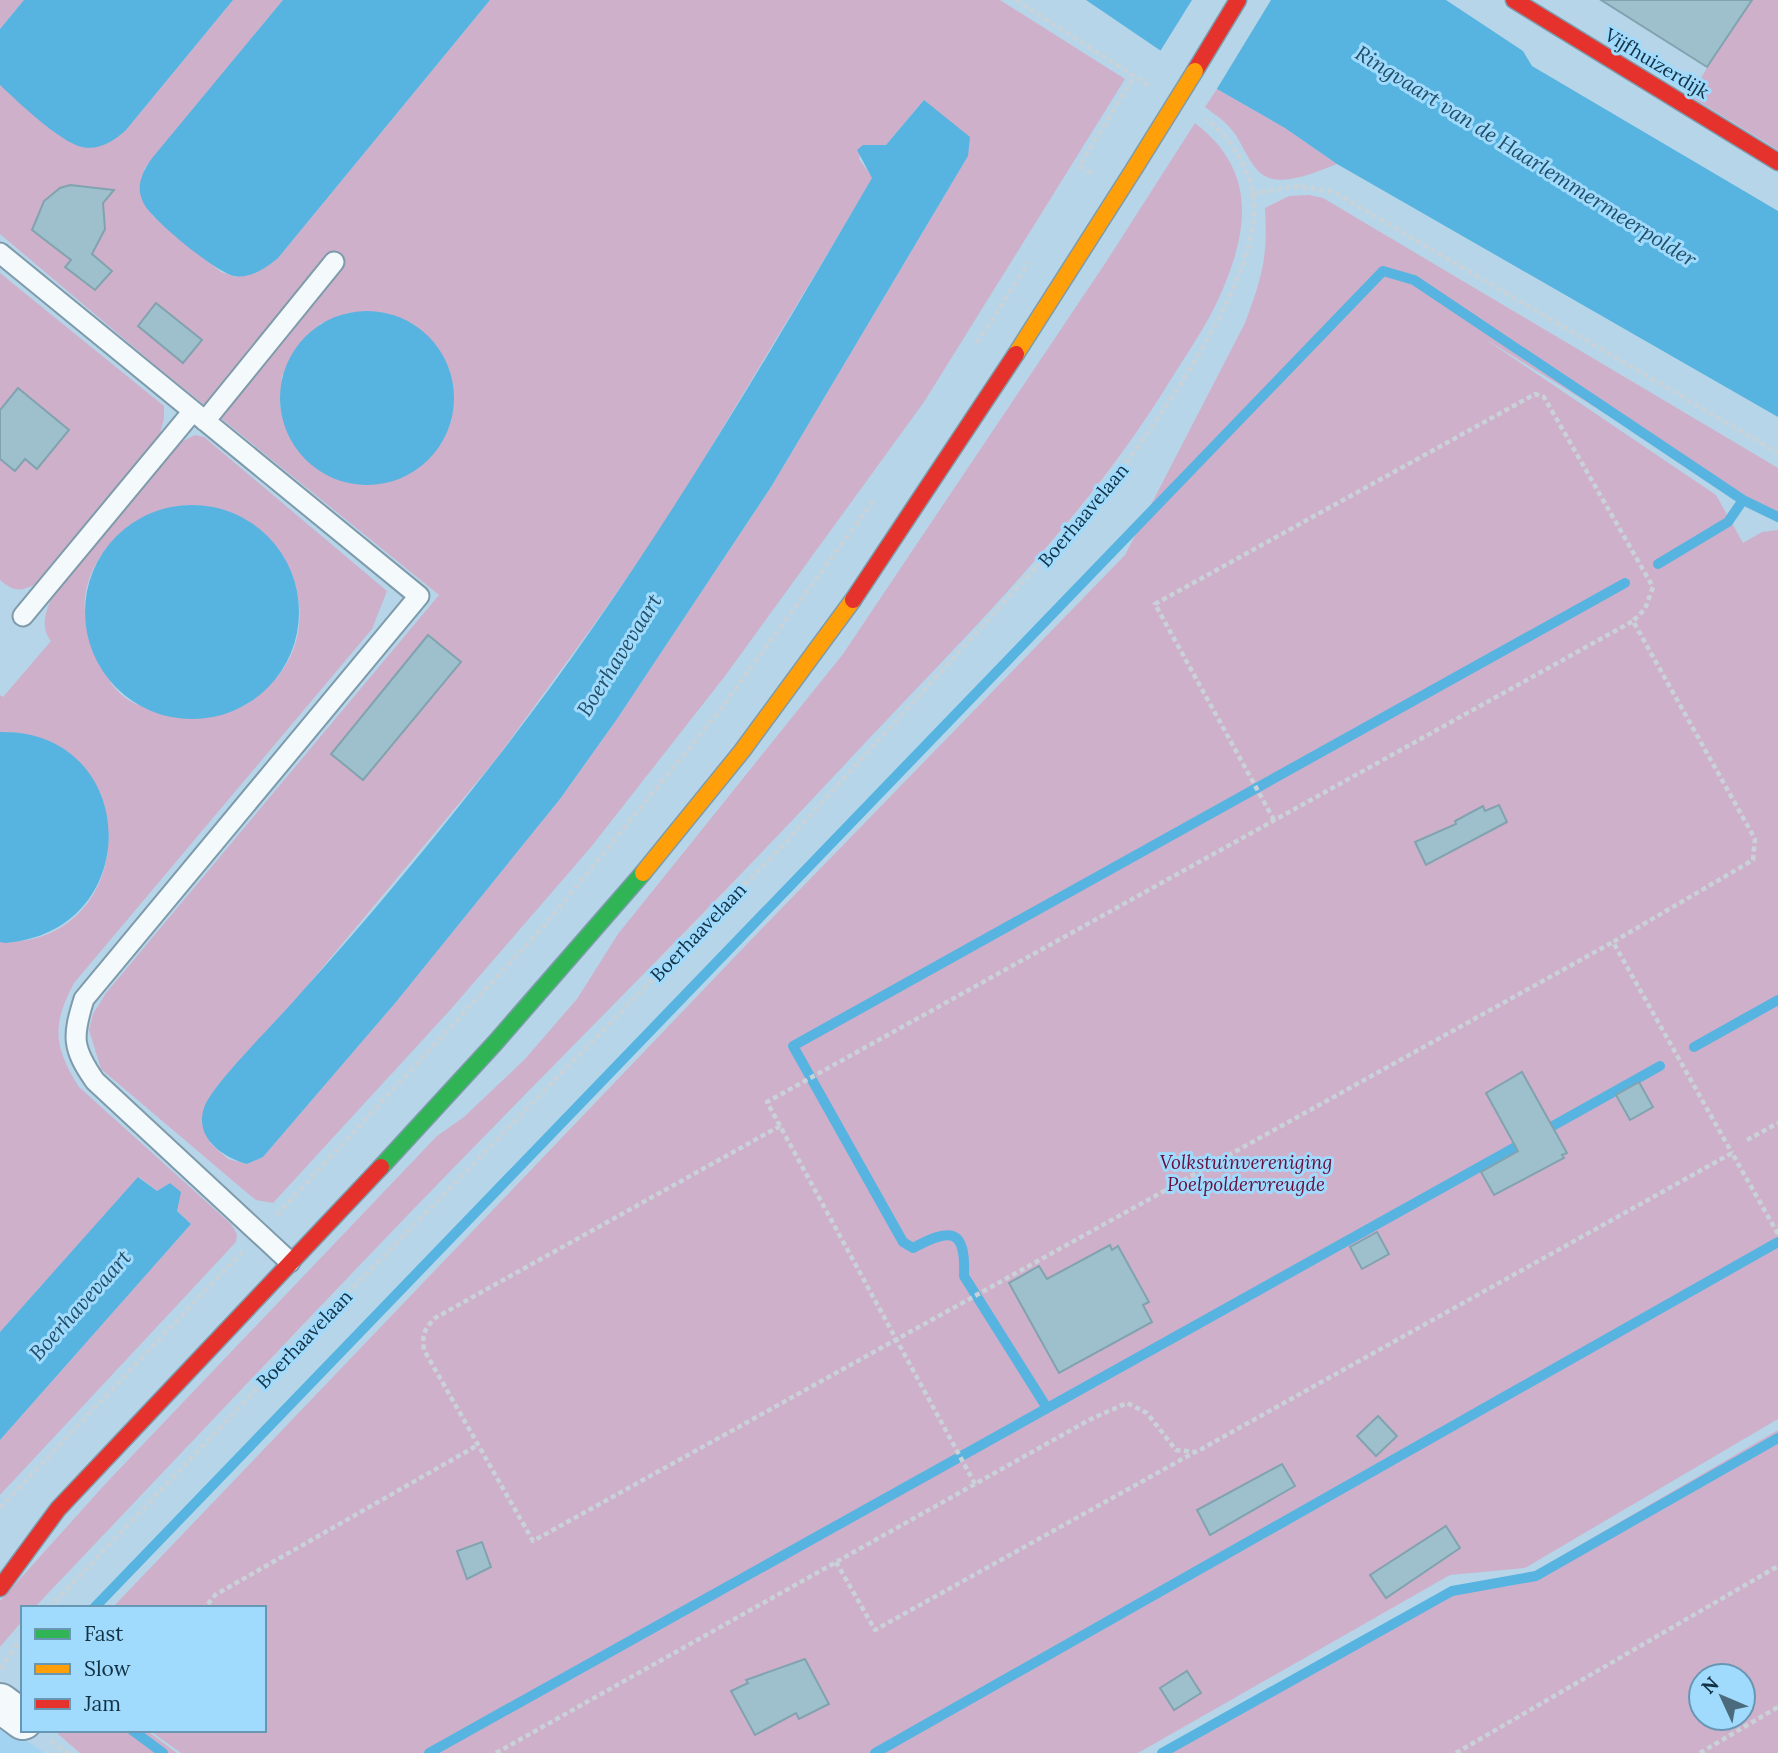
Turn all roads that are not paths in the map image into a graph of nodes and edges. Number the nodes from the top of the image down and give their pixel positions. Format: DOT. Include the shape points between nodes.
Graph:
graph roads {
  1 [pos="1238,0"];
  2 [pos="1514,0"];
  3 [pos="1778,162"];
  4 [pos="0,253"];
  5 [pos="334,262"];
  6 [pos="199,416"];
  7 [pos="23,616"];
  8 [pos="290,1262"];
  9 [pos="58,1510"];
  10 [pos="10,1546"];
  11 [pos="0,1588"];
  12 [pos="0,1703"];
  13 [pos="21,1719"];
  1 -- 8 [label="main road, bridge" via="860,592 743,750 646,871 543,988"];
  2 -- 3 [label="main road, Vijfhuizerdijk"];
  4 -- 6 [label="lane"];
  5 -- 6 [label="lane"];
  6 -- 7 [label="lane"];
  6 -- 8 [label="lane" via="419,596 84,999 75,1028 77,1056 95,1081"];
  8 -- 9 [label="main road"];
  9 -- 10 [label="main road"];
  9 -- 11 [label="main road"];
  12 -- 13 [label="street"];
}
